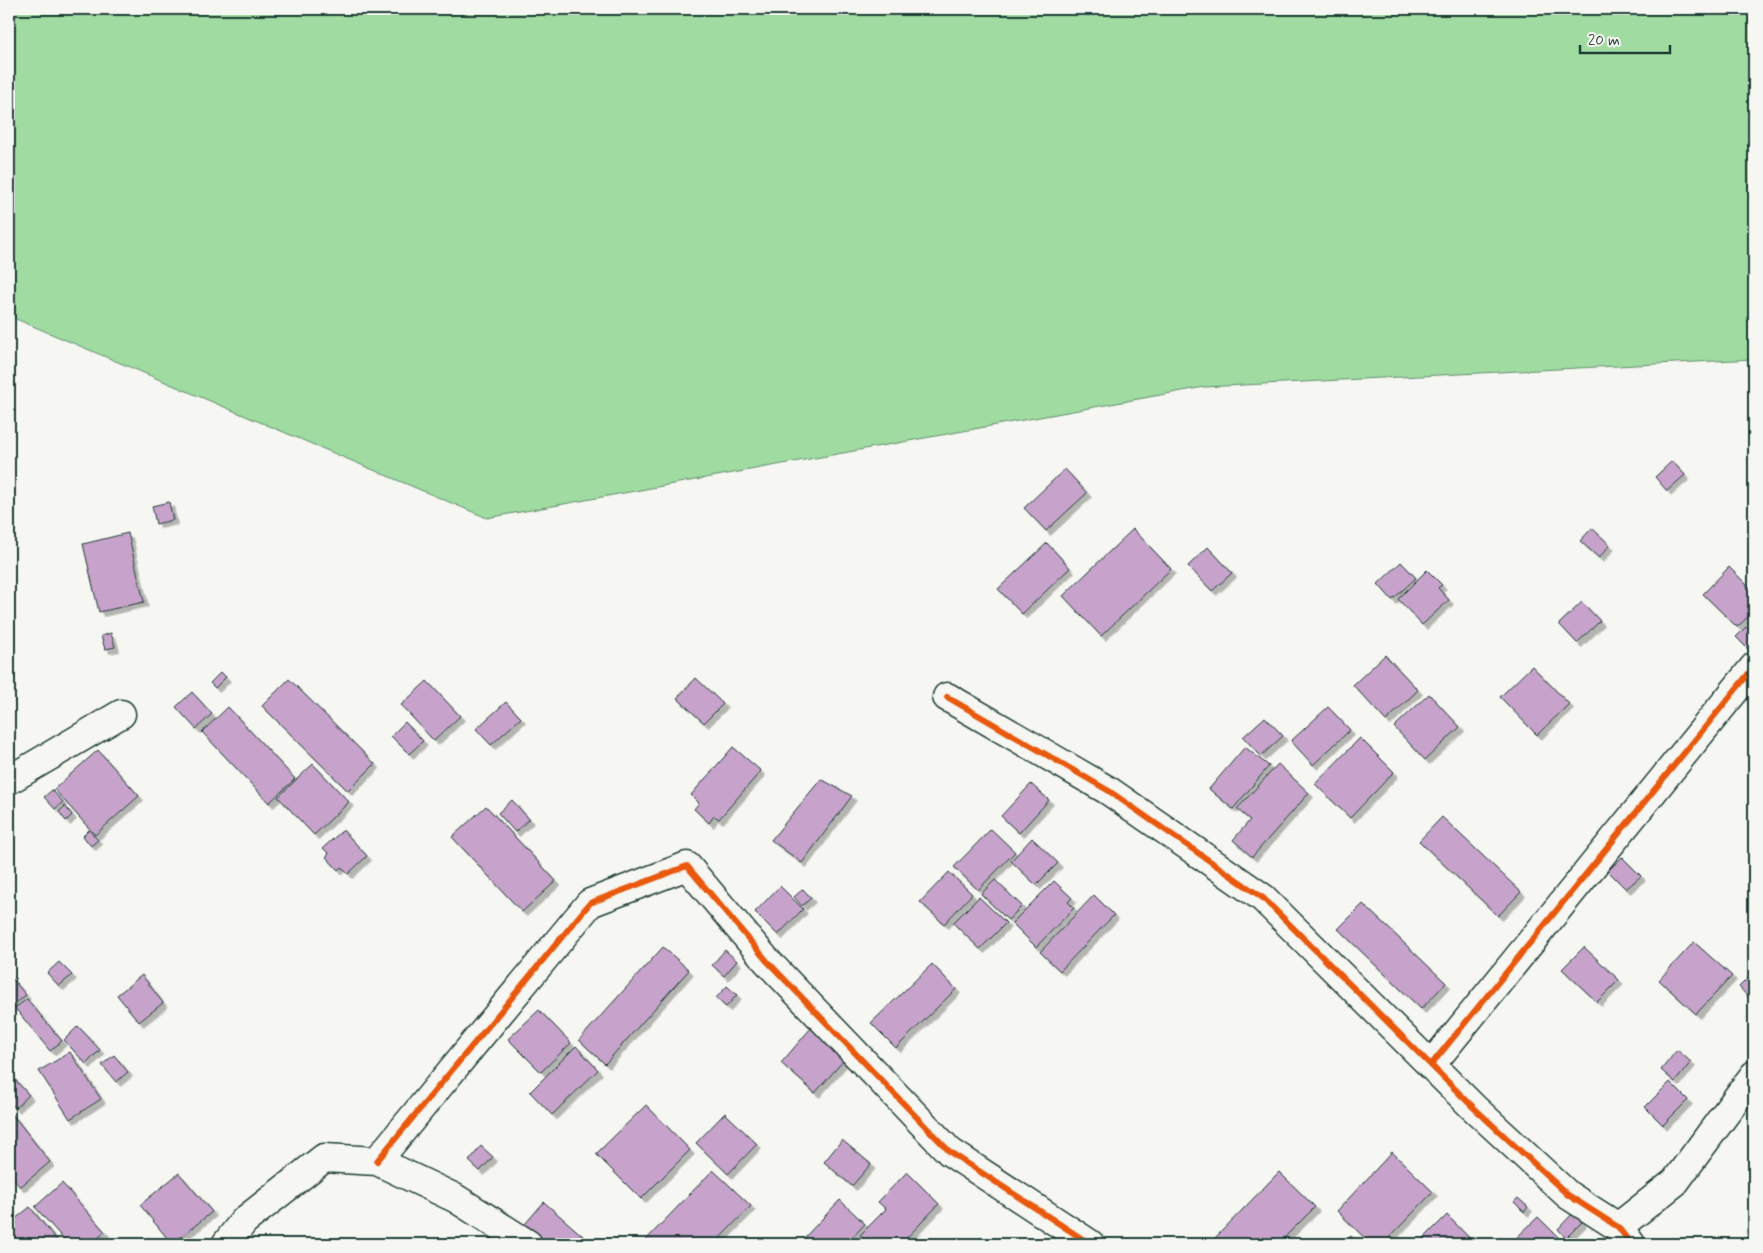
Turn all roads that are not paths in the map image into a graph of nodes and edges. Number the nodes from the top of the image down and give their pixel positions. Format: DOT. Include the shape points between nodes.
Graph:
graph roads {
  1 [pos="1754,667"];
  2 [pos="947,697"];
  3 [pos="121,714"];
  4 [pos="9,780"];
  5 [pos="1431,1065"];
  6 [pos="1754,1075"];
  7 [pos="377,1161"];
  8 [pos="1624,1236"];
  9 [pos="226,1244"];
  10 [pos="528,1244"];
  11 [pos="1090,1244"];
  1 -- 5 [label="street"];
  2 -- 5 [label="street" via="1109,791 1263,898"];
  3 -- 4 [label="street"];
  5 -- 8 [label="street" via="1568,1196"];
  6 -- 8 [label="street" via="1675,1182"];
  7 -- 9 [label="street" via="324,1158 244,1220"];
  7 -- 10 [label="street" via="455,1198"];
  7 -- 11 [label="street" via="590,903 688,866 767,961 950,1152"];
}
